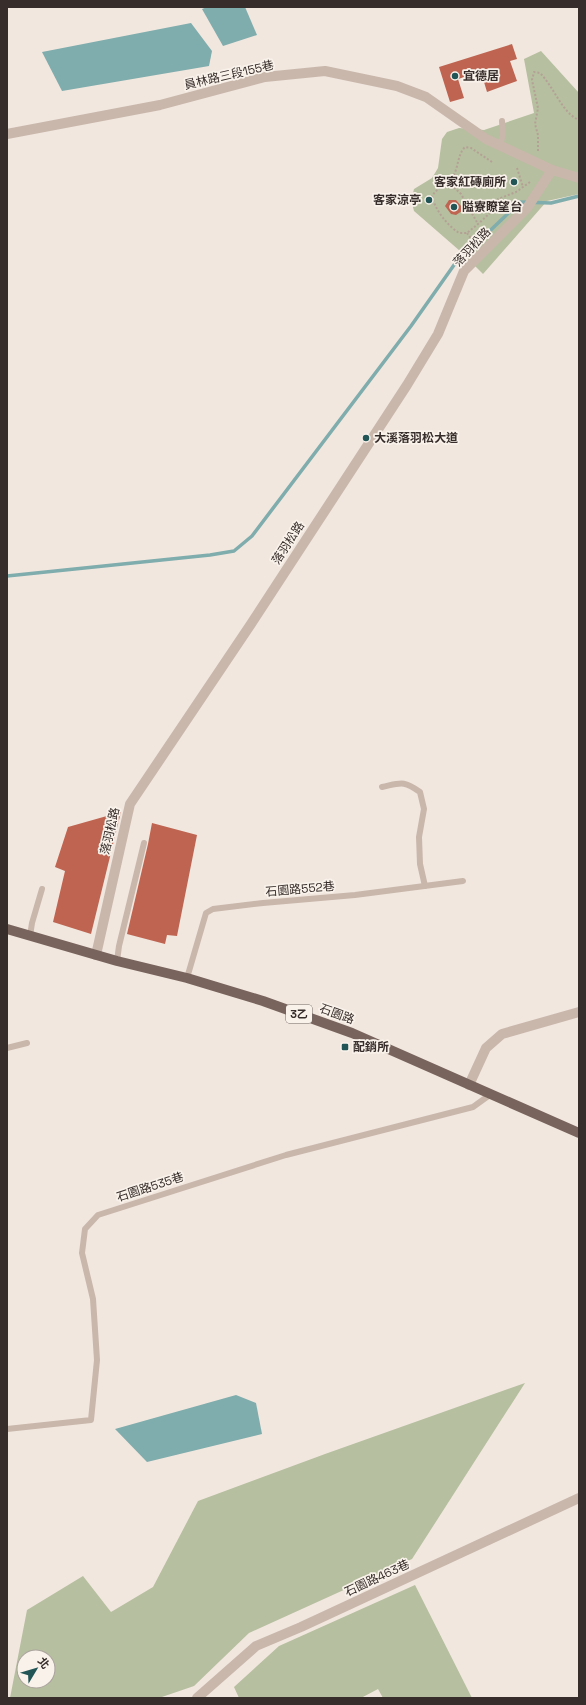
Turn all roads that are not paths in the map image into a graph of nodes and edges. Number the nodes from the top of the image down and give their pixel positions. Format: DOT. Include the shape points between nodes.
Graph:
graph roads {
  1 [pos="502,122"];
  2 [pos="7,134"];
  3 [pos="500,145"];
  4 [pos="552,170"];
  5 [pos="579,178"];
  6 [pos="382,787"];
  7 [pos="144,843"];
  8 [pos="463,881"];
  9 [pos="424,886"];
  10 [pos="42,889"];
  11 [pos="7,929"];
  12 [pos="30,936"];
  13 [pos="96,955"];
  14 [pos="117,961"];
  15 [pos="187,978"];
  16 [pos="579,1012"];
  17 [pos="27,1043"];
  18 [pos="7,1048"];
  19 [pos="469,1084"];
  20 [pos="491,1094"];
  21 [pos="579,1133"];
  22 [pos="7,1429"];
  23 [pos="579,1498"];
  24 [pos="197,1698"];
  1 -- 3 [label="lane" via="503,135"];
  2 -- 3 [label="street, 員林路三段155巷" via="160,105 265,77 325,71 397,86 426,97 486,139"];
  3 -- 4 [label="street, 員林路三段155巷"];
  4 -- 5 [label="street, 員林路三段155巷"];
  4 -- 13 [label="street, 落羽松路" via="527,208 464,271 438,334 407,385 247,631 130,804"];
  6 -- 9 [label="lane" via="403,783 420,792 424,809 419,838"];
  7 -- 14 [label="lane"];
  8 -- 9 [label="lane, 石園路552巷"];
  9 -- 15 [label="lane, 石園路552巷" via="213,909 206,913"];
  10 -- 12 [label="lane"];
  11 -- 12 [label="main road, 石園路 / 3乙"];
  12 -- 13 [label="main road, 石園路 / 3乙"];
  13 -- 14 [label="main road, 石園路 / 3乙"];
  14 -- 15 [label="main road, 石園路 / 3乙"];
  15 -- 19 [label="main road, 石園路 / 3乙" via="263,1001 352,1033"];
  16 -- 19 [label="street" via="502,1034 486,1048"];
  17 -- 18 [label="lane"];
  19 -- 20 [label="main road, 石園路 / 3乙"];
  20 -- 21 [label="main road, 石園路 / 3乙"];
  20 -- 22 [label="lane, 石園路535巷" via="473,1107 286,1155 98,1215 85,1229 82,1253 93,1299 97,1360 91,1420"];
  23 -- 24 [label="street, 石園路463巷" via="256,1646"];
}
